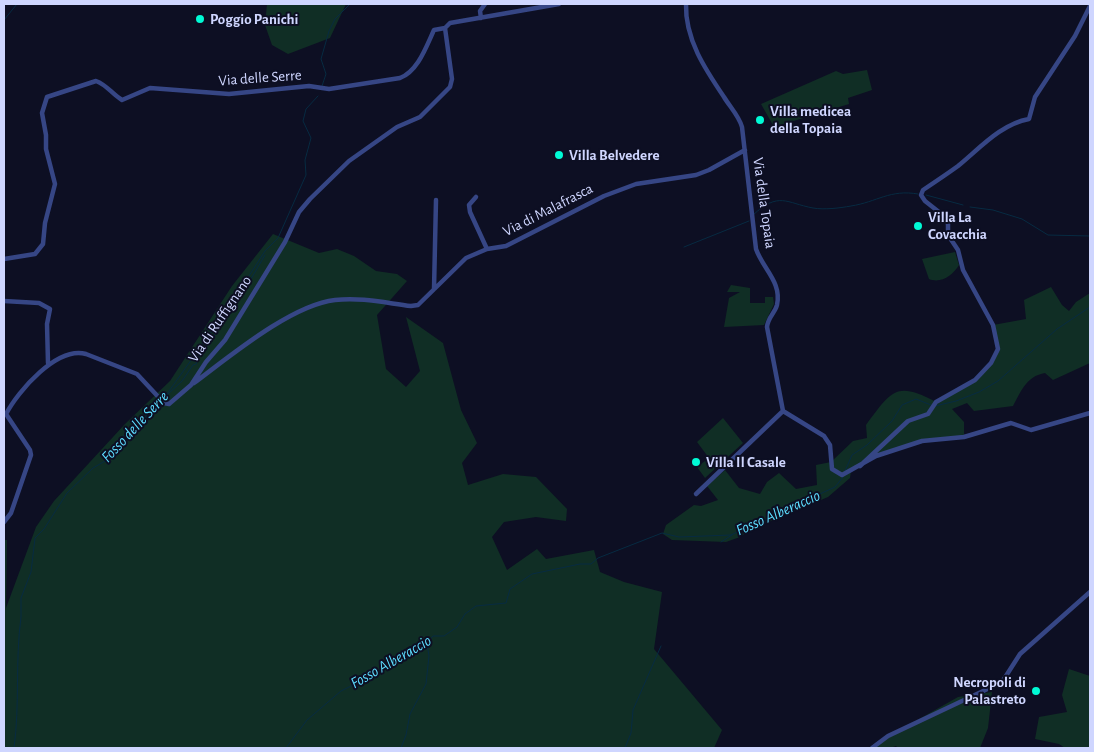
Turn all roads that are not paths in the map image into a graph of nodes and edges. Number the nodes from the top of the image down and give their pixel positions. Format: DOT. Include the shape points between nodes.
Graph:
graph roads {
  1 [pos="484,4"];
  2 [pos="559,4"];
  3 [pos="686,4"];
  4 [pos="1090,6"];
  5 [pos="481,18"];
  6 [pos="445,28"];
  7 [pos="744,150"];
  8 [pos="476,197"];
  9 [pos="436,200"];
  10 [pos="487,248"];
  11 [pos="4,259"];
  12 [pos="434,290"];
  13 [pos="4,301"];
  14 [pos="48,363"];
  15 [pos="191,386"];
  16 [pos="783,410"];
  17 [pos="1090,412"];
  18 [pos="860,466"];
  19 [pos="696,494"];
  20 [pos="4,522"];
  21 [pos="1090,592"];
  22 [pos="872,748"];
  1 -- 5 [label="street"];
  2 -- 5 [label="street"];
  3 -- 7 [label="street, Via della Topaia" via="692,42 740,120"];
  4 -- 18 [label="street" via="1035,97 1029,119 1008,126 923,190 925,201 944,216 948,224 948,235 958,250 963,270 993,325 998,349 991,363 975,380 933,406 928,414 908,421"];
  5 -- 6 [label="street" via="450,23"];
  6 -- 11 [label="street, Via delle Serre" via="434,30 414,68 400,78 330,89 309,86 229,94 150,88 122,100 96,81 47,97 42,113 46,149 55,184 43,244 35,254"];
  6 -- 15 [label="street, Via di Ruffignano" via="452,79 450,87 420,117 397,127 349,160 310,198 225,340"];
  7 -- 10 [label="street, Via di Malafrasca" via="709,170 636,184 604,196 506,246"];
  7 -- 16 [label="street, Via della Topaia" via="756,249 777,287 777,306 767,320 767,326"];
  8 -- 10 [label="street" via="469,205 470,212"];
  9 -- 12 [label="street"];
  10 -- 12 [label="street, Via di Malafrasca" via="466,258"];
  12 -- 15 [label="street, Via di Malafrasca" via="418,305 411,306 351,299 317,305 284,320"];
  13 -- 14 [label="street" via="39,303 50,309"];
  14 -- 15 [label="street, Via di Ruffignano" via="86,354 137,374 161,401 168,404"];
  14 -- 20 [label="street" via="6,414 31,455 11,514"];
  16 -- 18 [label="street" via="824,436 830,445 834,472 842,475"];
  16 -- 19 [label="street"];
  17 -- 18 [label="street" via="1031,430 1011,423 964,437 922,441 884,452"];
  21 -- 22 [label="street" via="1020,654 998,684 888,736"];
}
